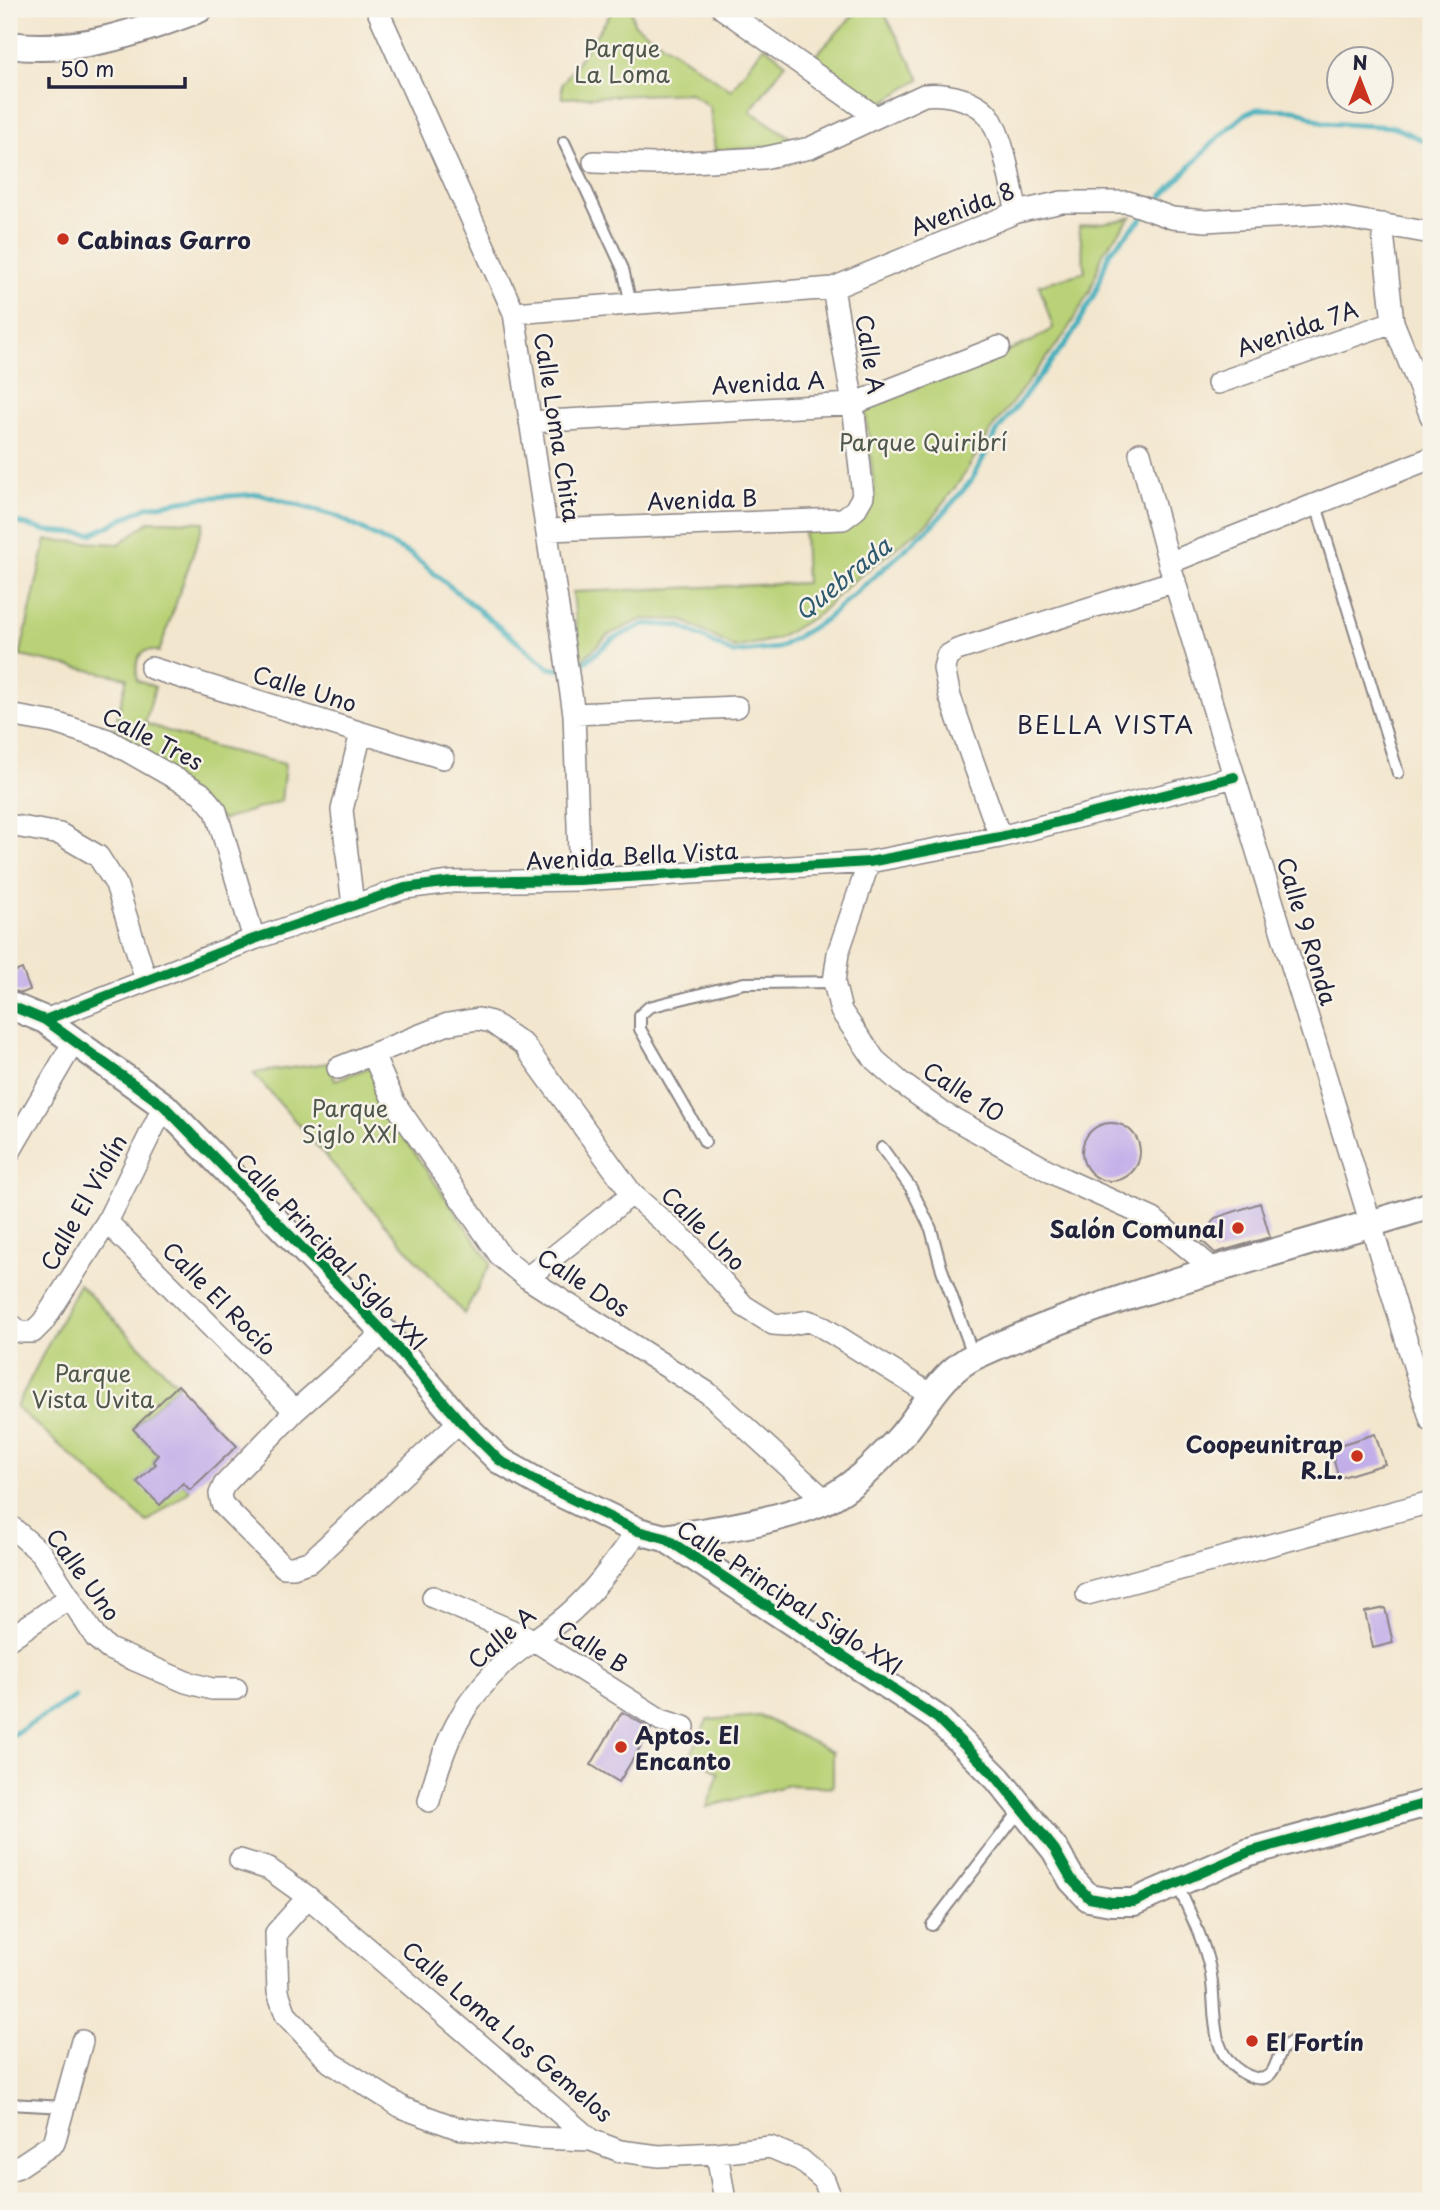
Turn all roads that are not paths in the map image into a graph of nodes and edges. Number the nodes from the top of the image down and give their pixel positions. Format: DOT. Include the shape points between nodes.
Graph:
graph roads {
  1 [pos="199,9"];
  2 [pos="377,9"];
  3 [pos="723,9"];
  4 [pos="9,45"];
  5 [pos="876,117"];
  6 [pos="564,142"];
  7 [pos="594,162"];
  8 [pos="1017,212"];
  9 [pos="1382,224"];
  10 [pos="1431,233"];
  11 [pos="833,288"];
  12 [pos="631,303"];
  13 [pos="514,313"];
  14 [pos="1394,322"];
  15 [pos="999,346"];
  16 [pos="1218,383"];
  17 [pos="852,404"];
  18 [pos="1431,416"];
  19 [pos="530,422"];
  20 [pos="1140,453"];
  21 [pos="1431,458"];
  22 [pos="1316,505"];
  23 [pos="855,510"];
  24 [pos="548,530"];
  25 [pos="1172,572"];
  26 [pos="151,668"];
  27 [pos="737,707"];
  28 [pos="574,714"];
  29 [pos="9,715"];
  30 [pos="361,733"];
  31 [pos="443,758"];
  32 [pos="1398,773"];
  33 [pos="1234,777"];
  34 [pos="9,825"];
  35 [pos="1000,837"];
  36 [pos="869,862"];
  37 [pos="580,880"];
  38 [pos="353,905"];
  39 [pos="254,939"];
  40 [pos="146,980"];
  41 [pos="834,982"];
  42 [pos="9,1005"];
  43 [pos="45,1020"];
  44 [pos="75,1040"];
  45 [pos="373,1055"];
  46 [pos="338,1068"];
  47 [pos="164,1106"];
  48 [pos="705,1142"];
  49 [pos="882,1148"];
  50 [pos="9,1153"];
  51 [pos="632,1194"];
  52 [pos="1431,1205"];
  53 [pos="107,1222"];
  54 [pos="1370,1225"];
  55 [pos="1213,1269"];
  56 [pos="527,1278"];
  57 [pos="9,1323"];
  58 [pos="384,1332"];
  59 [pos="974,1357"];
  60 [pos="933,1396"];
  61 [pos="295,1411"];
  62 [pos="1431,1421"];
  63 [pos="460,1422"];
  64 [pos="825,1500"];
  65 [pos="1431,1502"];
  66 [pos="9,1525"];
  67 [pos="638,1531"];
  68 [pos="664,1538"];
  69 [pos="1087,1594"];
  70 [pos="70,1597"];
  71 [pos="433,1597"];
  72 [pos="9,1639"];
  73 [pos="534,1640"];
  74 [pos="236,1689"];
  75 [pos="684,1727"];
  76 [pos="429,1801"];
  77 [pos="1431,1802"];
  78 [pos="1022,1808"];
  79 [pos="240,1860"];
  80 [pos="1177,1884"];
  81 [pos="308,1897"];
  82 [pos="932,1925"];
  83 [pos="82,2041"];
  84 [pos="1293,2041"];
  85 [pos="9,2104"];
  86 [pos="65,2107"];
  87 [pos="590,2140"];
  88 [pos="717,2153"];
  89 [pos="9,2170"];
  90 [pos="725,2201"];
  91 [pos="832,2201"];
  1 -- 4 [label="street" via="86,45 39,49"];
  2 -- 13 [label="street, Calle Loma Chita"];
  3 -- 5 [label="street"];
  5 -- 7 [label="street" via="810,148 763,158"];
  5 -- 8 [label="street" via="924,95 944,93 974,104 992,119"];
  6 -- 12 [label="lane" via="623,270"];
  8 -- 9 [label="street, Avenida 8" via="1062,202 1128,202 1172,218 1206,221 1323,214"];
  8 -- 11 [label="street, Avenida 8"];
  9 -- 10 [label="street, Avenida 8"];
  9 -- 14 [label="street"];
  11 -- 12 [label="street, Avenida 8"];
  11 -- 17 [label="street, Calle A"];
  12 -- 13 [label="street, Avenida 8"];
  13 -- 19 [label="street, Calle Loma Chita"];
  14 -- 16 [label="street, Avenida 7A"];
  14 -- 18 [label="street"];
  15 -- 17 [label="street, Avenida A"];
  17 -- 19 [label="street, Avenida A"];
  17 -- 23 [label="street, Calle A" via="863,496"];
  19 -- 24 [label="street, Calle Loma Chita"];
  20 -- 25 [label="street, Calle 9 Ronda"];
  21 -- 22 [label="street"];
  22 -- 25 [label="street"];
  22 -- 32 [label="lane"];
  23 -- 24 [label="street, Avenida B" via="843,519"];
  24 -- 28 [label="street, Calle Loma Chita"];
  25 -- 33 [label="street, Calle 9 Ronda"];
  25 -- 35 [label="street" via="947,656 944,668 950,697"];
  26 -- 30 [label="street, Calle Uno"];
  27 -- 28 [label="street"];
  28 -- 37 [label="street, Calle Loma Chita"];
  29 -- 39 [label="street, Calle Tres" via="55,723 108,740 201,793 216,811"];
  30 -- 31 [label="street, Calle Uno"];
  30 -- 38 [label="street" via="342,810"];
  33 -- 35 [label="street, Avenida Bella Vista"];
  33 -- 54 [label="street, Calle 9 Ronda"];
  34 -- 40 [label="street" via="60,834 98,856 116,884"];
  35 -- 36 [label="street, Avenida Bella Vista"];
  36 -- 37 [label="street, Avenida Bella Vista"];
  36 -- 41 [label="street, Calle 10" via="838,953"];
  37 -- 38 [label="street, Avenida Bella Vista" via="451,882 405,888"];
  38 -- 39 [label="street, Avenida Bella Vista"];
  39 -- 40 [label="street, Avenida Bella Vista"];
  40 -- 43 [label="street, Avenida Bella Vista"];
  41 -- 48 [label="lane" via="744,983 649,1007 640,1015 640,1029"];
  41 -- 55 [label="street, Calle 10" via="841,1011 875,1060 900,1082 943,1113 1064,1179 1153,1219"];
  42 -- 43 [label="street, Calle Principal Siglo XXI"];
  43 -- 44 [label="street, Calle Principal Siglo XXI"];
  44 -- 47 [label="street, Calle Principal Siglo XXI"];
  44 -- 50 [label="street"];
  45 -- 46 [label="street"];
  45 -- 51 [label="street, Calle Uno" via="448,1024 478,1019 491,1022 524,1045"];
  45 -- 56 [label="street, Calle Dos" via="394,1102 501,1257"];
  47 -- 53 [label="street, Calle El Violín"];
  47 -- 58 [label="street, Calle Principal Siglo XXI"];
  49 -- 59 [label="lane" via="911,1188 931,1228"];
  51 -- 56 [label="street"];
  51 -- 60 [label="street, Calle Uno" via="760,1317 773,1324 808,1321 819,1325"];
  52 -- 54 [label="street"];
  53 -- 57 [label="street, Calle El Violín" via="43,1322 33,1332 20,1332"];
  53 -- 61 [label="street, Calle El Rocío"];
  54 -- 55 [label="street"];
  54 -- 62 [label="street, Calle 9 Ronda"];
  55 -- 59 [label="street"];
  56 -- 64 [label="street, Calle Dos" via="708,1392"];
  58 -- 61 [label="street"];
  58 -- 63 [label="street, Calle Principal Siglo XXI"];
  59 -- 60 [label="street" via="953,1368"];
  60 -- 64 [label="street" via="897,1441 860,1476"];
  61 -- 63 [label="street" via="220,1494 222,1504 284,1567 311,1561"];
  63 -- 67 [label="street, Calle Principal Siglo XXI" via="499,1460"];
  64 -- 68 [label="street" via="758,1522"];
  65 -- 69 [label="street"];
  66 -- 70 [label="street, Calle Uno" via="41,1553"];
  67 -- 68 [label="street, Calle Principal Siglo XXI"];
  67 -- 73 [label="street, Calle A" via="597,1586"];
  68 -- 78 [label="street, Calle Principal Siglo XXI" via="937,1718"];
  70 -- 72 [label="street"];
  70 -- 74 [label="street, Calle Uno" via="96,1638 109,1649 186,1682"];
  71 -- 73 [label="street, Calle B"];
  73 -- 75 [label="street, Calle B" via="661,1720"];
  73 -- 76 [label="street, Calle A" via="472,1699 440,1756"];
  77 -- 80 [label="street, Calle Principal Siglo XXI" via="1249,1852"];
  78 -- 80 [label="street, Calle Principal Siglo XXI" via="1089,1898 1134,1902"];
  78 -- 82 [label="lane"];
  79 -- 81 [label="street, Calle Loma Los Gemelos" via="269,1869"];
  80 -- 84 [label="lane" via="1211,1968 1215,2029 1224,2057 1245,2074 1264,2078 1273,2071 1283,2048"];
  81 -- 87 [label="street, Calle Loma Los Gemelos"];
  81 -- 87 [label="street" via="276,1933 278,1992 286,2015 330,2062 403,2108 457,2128"];
  83 -- 86 [label="street"];
  85 -- 86 [label="lane"];
  86 -- 89 [label="street" via="54,2143"];
  87 -- 88 [label="street, Calle Loma Los Gemelos" via="620,2151 659,2156"];
  88 -- 90 [label="street"];
  88 -- 91 [label="street, Calle Loma Los Gemelos" via="770,2147 801,2160 824,2180"];
}
